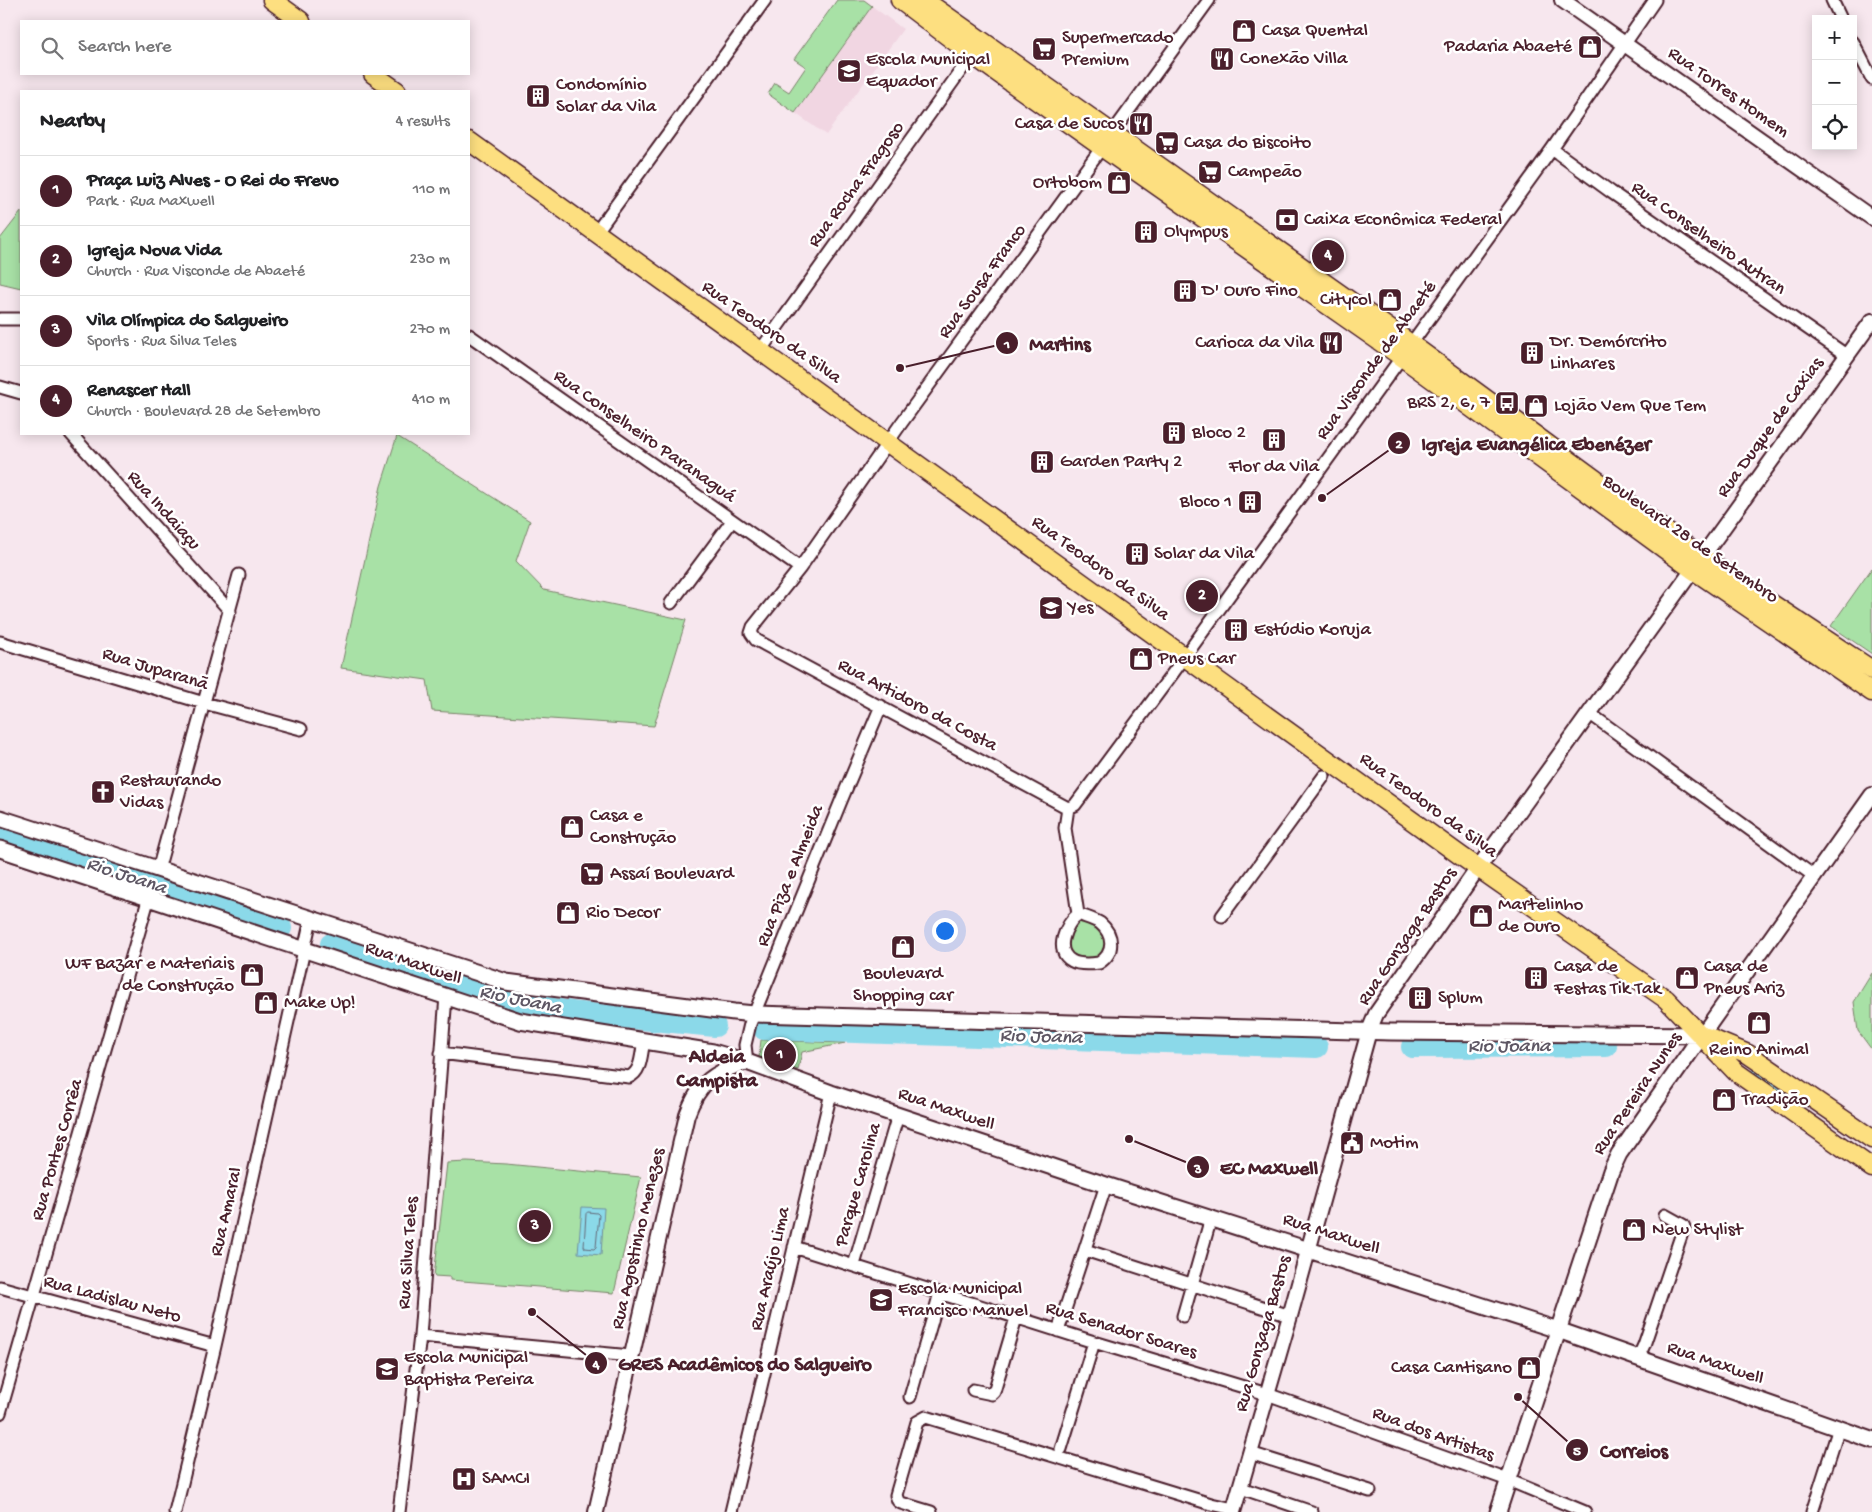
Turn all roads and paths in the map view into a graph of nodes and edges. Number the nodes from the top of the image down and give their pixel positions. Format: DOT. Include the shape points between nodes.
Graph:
graph roads {
  1 [pos="272,0"];
  2 [pos="765,0"];
  3 [pos="900,0"];
  4 [pos="924,0"];
  5 [pos="1209,0"];
  6 [pos="1562,0"];
  7 [pos="1655,0"];
  8 [pos="1832,0"];
  9 [pos="1839,15"];
  10 [pos="300,20"];
  11 [pos="971,34"];
  12 [pos="1625,44"];
  13 [pos="1857,50"];
  14 [pos="970,53"];
  15 [pos="374,75"];
  16 [pos="1872,79"];
  17 [pos="393,90"];
  18 [pos="1108,141"];
  19 [pos="470,143"];
  20 [pos="1552,149"];
  21 [pos="1872,218"];
  22 [pos="595,234"];
  23 [pos="0,319"];
  24 [pos="20,319"];
  25 [pos="1872,321"];
  26 [pos="470,336"];
  27 [pos="1407,350"];
  28 [pos="760,351"];
  29 [pos="1846,355"];
  30 [pos="0,387"];
  31 [pos="20,393"];
  32 [pos="72,435"];
  33 [pos="888,442"];
  34 [pos="732,521"];
  35 [pos="1696,563"];
  36 [pos="800,568"];
  37 [pos="239,575"];
  38 [pos="671,603"];
  39 [pos="230,611"];
  40 [pos="751,633"];
  41 [pos="0,642"];
  42 [pos="1185,656"];
  43 [pos="1872,670"];
  44 [pos="1872,692"];
  45 [pos="204,703"];
  46 [pos="881,706"];
  47 [pos="1589,713"];
  48 [pos="301,729"];
  49 [pos="1324,776"];
  50 [pos="1872,795"];
  51 [pos="1068,808"];
  52 [pos="0,818"];
  53 [pos="0,849"];
  54 [pos="1478,868"];
  55 [pos="158,870"];
  56 [pos="1814,876"];
  57 [pos="149,897"];
  58 [pos="1078,914"];
  59 [pos="1222,916"];
  60 [pos="311,919"];
  61 [pos="305,949"];
  62 [pos="446,996"];
  63 [pos="754,1014"];
  64 [pos="1369,1030"];
  65 [pos="1702,1035"];
  66 [pos="644,1041"];
  67 [pos="441,1053"];
  68 [pos="746,1062"];
  69 [pos="831,1093"];
  70 [pos="898,1115"];
  71 [pos="1872,1139"];
  72 [pos="1872,1168"];
  73 [pos="1106,1185"];
  74 [pos="1666,1215"];
  75 [pos="1211,1218"];
  76 [pos="794,1247"];
  77 [pos="1308,1249"];
  78 [pos="1085,1250"];
  79 [pos="854,1265"];
  80 [pos="1192,1284"];
  81 [pos="0,1287"];
  82 [pos="940,1293"];
  83 [pos="34,1297"];
  84 [pos="1183,1316"];
  85 [pos="1290,1316"];
  86 [pos="1016,1318"];
  87 [pos="1558,1330"];
  88 [pos="1058,1331"];
  89 [pos="420,1336"];
  90 [pos="1094,1342"];
  91 [pos="215,1346"];
  92 [pos="630,1356"];
  93 [pos="1638,1358"];
  94 [pos="973,1390"];
  95 [pos="1267,1394"];
  96 [pos="910,1397"];
  97 [pos="0,1413"];
  98 [pos="1839,1428"];
  99 [pos="1872,1440"];
  100 [pos="1061,1449"];
  101 [pos="1250,1453"];
  102 [pos="1508,1480"];
  103 [pos="1240,1488"];
  104 [pos="1370,1491"];
  105 [pos="1233,1510"];
  106 [pos="175,1512"];
  107 [pos="399,1512"];
  108 [pos="596,1512"];
  109 [pos="732,1512"];
  110 [pos="931,1512"];
  111 [pos="1312,1512"];
  112 [pos="1498,1512"];
  113 [pos="1585,1512"];
  114 [pos="1812,1512"];
  1 -- 10 [label="main road"];
  2 -- 22 [label="street"];
  3 -- 14 [label="main road, Boulevard 28 de Setembro"];
  4 -- 11 [label="main road, Boulevard 28 de Setembro"];
  5 -- 18 [label="street, Rua Sousa Franco"];
  6 -- 12 [label="street, Rua Torres Homem"];
  7 -- 12 [label="street, Rua Visconde de Abaeté"];
  8 -- 9 [label="street"];
  11 -- 14 [label="street, Rua Rocha Fragoso"];
  11 -- 18 [label="main road, Boulevard 28 de Setembro"];
  12 -- 20 [label="street, Rua Visconde de Abaeté"];
  12 -- 21 [label="street, Rua Torres Homem"];
  13 -- 16 [label="street"];
  14 -- 18 [label="main road, Boulevard 28 de Setembro"];
  14 -- 28 [label="street, Rua Rocha Fragoso" via="967,62"];
  15 -- 17 [label="main road"];
  18 -- 27 [label="main road, Boulevard 28 de Setembro"];
  18 -- 33 [label="street, Rua Sousa Franco"];
  19 -- 22 [label="main road, Rua Teodoro da Silva"];
  20 -- 27 [label="street, Rua Visconde de Abaeté"];
  20 -- 29 [label="street, Rua Conselheiro Autran"];
  22 -- 28 [label="main road, Rua Teodoro da Silva"];
  23 -- 24 [label="street"];
  25 -- 29 [label="street, Rua Duque de Caxias"];
  26 -- 34 [label="street, Rua Conselheiro Paranaguá"];
  27 -- 35 [label="main road, Boulevard 28 de Setembro"];
  27 -- 42 [label="street, Rua Visconde de Abaeté"];
  28 -- 33 [label="main road, Rua Teodoro da Silva"];
  29 -- 35 [label="street, Rua Duque de Caxias"];
  30 -- 31 [label="street"];
  32 -- 39 [label="street, Rua Indaiaçu"];
  33 -- 36 [label="street, Rua Sousa Franco"];
  33 -- 42 [label="main road, Rua Teodoro da Silva"];
  34 -- 36 [label="street, Rua Conselheiro Paranaguá"];
  34 -- 38 [label="street"];
  35 -- 43 [label="main road, Boulevard 28 de Setembro"];
  35 -- 44 [label="main road, Boulevard 28 de Setembro"];
  35 -- 47 [label="street, Rua Gonzaga Bastos"];
  36 -- 40 [label="street, Rua Sousa Franco" via="753,626"];
  37 -- 39 [label="street"];
  39 -- 45 [label="street"];
  40 -- 46 [label="street, Rua Artidoro da Costa" via="756,640"];
  41 -- 45 [label="street, Rua Juparanã"];
  42 -- 51 [label="street, Rua Visconde de Abaeté" via="1075,805"];
  42 -- 54 [label="main road, Rua Teodoro da Silva"];
  45 -- 48 [label="street, Rua Juparanã"];
  45 -- 55 [label="street"];
  46 -- 51 [label="street, Rua Artidoro da Costa"];
  46 -- 63 [label="street, Rua Piza e Almeida"];
  47 -- 54 [label="street, Rua Gonzaga Bastos"];
  47 -- 56 [label="street"];
  49 -- 59 [label="street"];
  50 -- 56 [label="street, Rua Pereira Nunes"];
  51 -- 58 [label="street" via="1065,828"];
  52 -- 55 [label="main road, Rua Maxwell"];
  53 -- 57 [label="main road, Rua Maxwell"];
  54 -- 64 [label="street, Rua Gonzaga Bastos" via="1383,1004"];
  54 -- 65 [label="main road, Rua Teodoro da Silva" via="1666,999"];
  55 -- 60 [label="main road, Rua Maxwell"];
  56 -- 65 [label="street, Rua Pereira Nunes"];
  57 -- 61 [label="main road, Rua Maxwell"];
  57 -- 83 [label="street, Rua Pontes Corrêa"];
  58 -- 58 [label="street" via="1066,929 1064,950 1071,961 1099,963 1110,953 1110,937 1100,923"];
  60 -- 61 [label="street, Rua Amaral"];
  60 -- 63 [label="main road, Rua Maxwell" via="506,982"];
  61 -- 62 [label="main road, Rua Maxwell"];
  61 -- 91 [label="street, Rua Amaral"];
  62 -- 66 [label="main road, Rua Maxwell" via="520,1021"];
  62 -- 67 [label="street, Rua Silva Teles"];
  63 -- 64 [label="main road, Rua Maxwell"];
  63 -- 68 [label="street, Rua Piza e Almeida" via="745,1045"];
  64 -- 65 [label="main road, Rua Maxwell"];
  64 -- 77 [label="street, Rua Gonzaga Bastos"];
  65 -- 71 [label="main road" via="1748,1054"];
  65 -- 72 [label="main road, Rua Teodoro da Silva" via="1736,1072"];
  65 -- 87 [label="main road, Rua Pereira Nunes" via="1619,1154"];
  66 -- 67 [label="street" via="638,1071 628,1077"];
  66 -- 68 [label="main road, Rua Maxwell" via="713,1052"];
  67 -- 89 [label="street, Rua Silva Teles"];
  68 -- 69 [label="main road, Rua Maxwell"];
  68 -- 92 [label="street, Rua Agostinho Menezes" via="726,1068 710,1078 693,1099"];
  69 -- 70 [label="main road, Rua Maxwell"];
  69 -- 76 [label="street, Rua Araújo Lima"];
  70 -- 73 [label="main road, Rua Maxwell"];
  70 -- 79 [label="street, Parque Carolina"];
  73 -- 75 [label="main road, Rua Maxwell"];
  73 -- 78 [label="street"];
  74 -- 93 [label="street" via="1684,1228"];
  75 -- 77 [label="main road, Rua Maxwell"];
  75 -- 80 [label="street"];
  76 -- 79 [label="street, Rua Senador Soares"];
  76 -- 109 [label="street, Rua Araújo Lima"];
  77 -- 85 [label="street, Rua Gonzaga Bastos"];
  77 -- 87 [label="main road, Rua Maxwell"];
  78 -- 80 [label="street"];
  78 -- 88 [label="street"];
  79 -- 82 [label="street, Rua Senador Soares"];
  80 -- 84 [label="street"];
  80 -- 85 [label="street"];
  81 -- 83 [label="street, Rua Ladislau Neto"];
  82 -- 86 [label="street, Rua Senador Soares"];
  82 -- 96 [label="street"];
  83 -- 91 [label="street, Rua Ladislau Neto"];
  83 -- 97 [label="street, Rua Pontes Corrêa"];
  85 -- 95 [label="street, Rua Gonzaga Bastos"];
  86 -- 88 [label="street, Rua Senador Soares"];
  86 -- 94 [label="street" via="994,1392"];
  87 -- 93 [label="main road, Rua Maxwell"];
  87 -- 102 [label="main road, Rua Pereira Nunes"];
  88 -- 90 [label="street, Rua Senador Soares"];
  89 -- 92 [label="street"];
  89 -- 107 [label="street, Rua Silva Teles"];
  90 -- 95 [label="street, Rua Senador Soares"];
  90 -- 100 [label="street"];
  91 -- 106 [label="street, Rua Amaral"];
  92 -- 108 [label="street, Rua Agostinho Menezes"];
  93 -- 98 [label="main road, Rua Maxwell"];
  95 -- 101 [label="street, Rua Gonzaga Bastos"];
  95 -- 102 [label="street, Rua dos Artistas"];
  98 -- 99 [label="main road, Rua Maxwell"];
  98 -- 114 [label="street"];
  101 -- 103 [label="street, Rua Gonzaga Bastos"];
  101 -- 104 [label="street"];
  102 -- 112 [label="main road, Rua Pereira Nunes"];
  102 -- 113 [label="street, Rua dos Artistas"];
  103 -- 105 [label="street, Rua Gonzaga Bastos"];
  103 -- 111 [label="street"];
  105 -- 110 [label="street" via="926,1417 917,1422 896,1495 901,1503"];
}
